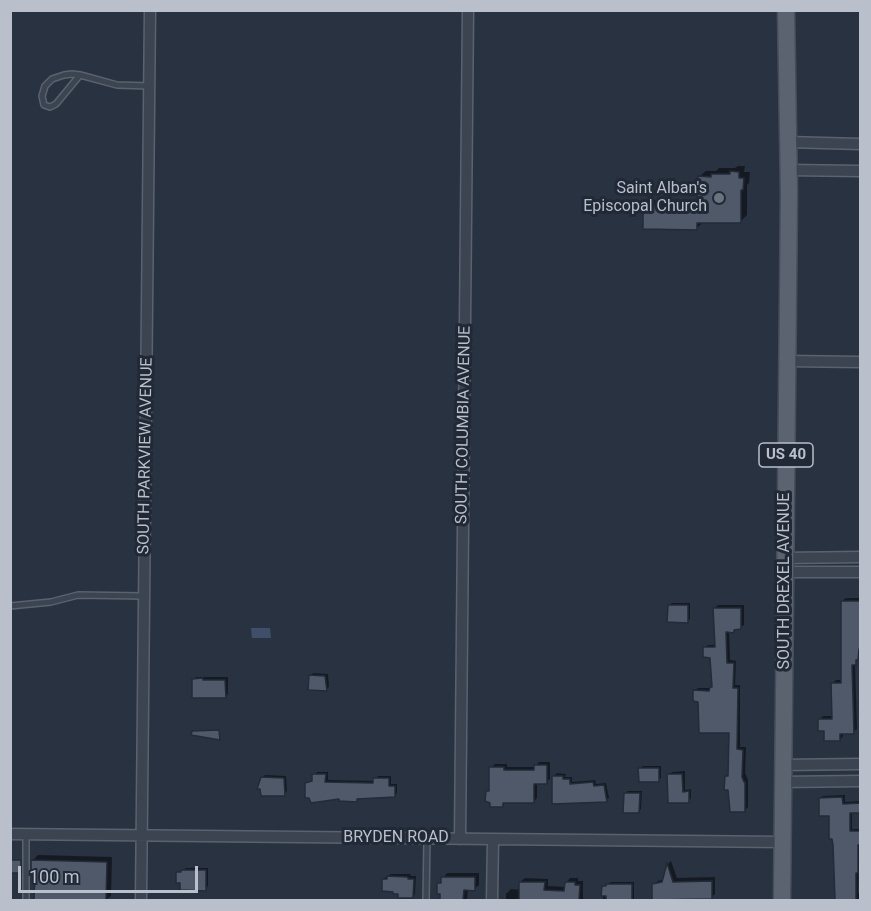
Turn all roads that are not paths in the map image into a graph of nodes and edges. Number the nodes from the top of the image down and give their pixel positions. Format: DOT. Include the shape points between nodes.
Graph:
graph roads {
  1 [pos="150,10"];
  2 [pos="468,10"];
  3 [pos="786,10"];
  4 [pos="80,75"];
  5 [pos="150,86"];
  6 [pos="787,142"];
  7 [pos="861,144"];
  8 [pos="788,170"];
  9 [pos="861,171"];
  10 [pos="787,361"];
  11 [pos="861,362"];
  12 [pos="861,557"];
  13 [pos="785,565"];
  14 [pos="861,572"];
  15 [pos="144,596"];
  16 [pos="10,606"];
  17 [pos="861,764"];
  18 [pos="782,773"];
  19 [pos="861,781"];
  20 [pos="10,834"];
  21 [pos="26,835"];
  22 [pos="142,837"];
  23 [pos="427,839"];
  24 [pos="460,839"];
  25 [pos="494,840"];
  26 [pos="782,842"];
  27 [pos="26,900"];
  28 [pos="141,900"];
  29 [pos="426,900"];
  30 [pos="492,900"];
  31 [pos="782,900"];
  1 -- 5 [label="street, SOUTH PARKVIEW AVENUE"];
  2 -- 24 [label="street, SOUTH COLUMBIA AVENUE"];
  3 -- 6 [label="main road, SOUTH DREXEL AVENUE / US 40"];
  4 -- 4 [label="lane" via="52,80 43,90 44,105 56,104"];
  4 -- 5 [label="lane" via="117,85"];
  5 -- 15 [label="street, SOUTH PARKVIEW AVENUE"];
  6 -- 7 [label="street"];
  6 -- 8 [label="main road, SOUTH DREXEL AVENUE / US 40"];
  8 -- 9 [label="street"];
  8 -- 10 [label="main road, SOUTH DREXEL AVENUE / US 40"];
  10 -- 11 [label="street"];
  10 -- 13 [label="main road, SOUTH DREXEL AVENUE / US 40"];
  12 -- 13 [label="street"];
  13 -- 14 [label="street"];
  13 -- 18 [label="main road, SOUTH DREXEL AVENUE / US 40"];
  15 -- 16 [label="lane" via="78,595"];
  15 -- 22 [label="street, SOUTH PARKVIEW AVENUE"];
  17 -- 18 [label="street"];
  18 -- 19 [label="street"];
  18 -- 26 [label="main road, SOUTH DREXEL AVENUE / US 40"];
  20 -- 21 [label="street, BRYDEN ROAD"];
  21 -- 22 [label="street, BRYDEN ROAD"];
  21 -- 27 [label="lane"];
  22 -- 23 [label="street, BRYDEN ROAD"];
  22 -- 28 [label="street, SOUTH PARKVIEW AVENUE"];
  23 -- 24 [label="street, BRYDEN ROAD"];
  23 -- 29 [label="lane"];
  24 -- 25 [label="street, BRYDEN ROAD"];
  25 -- 26 [label="street, BRYDEN ROAD"];
  25 -- 30 [label="street"];
  26 -- 31 [label="main road, SOUTH DREXEL AVENUE / US 40"];
}
